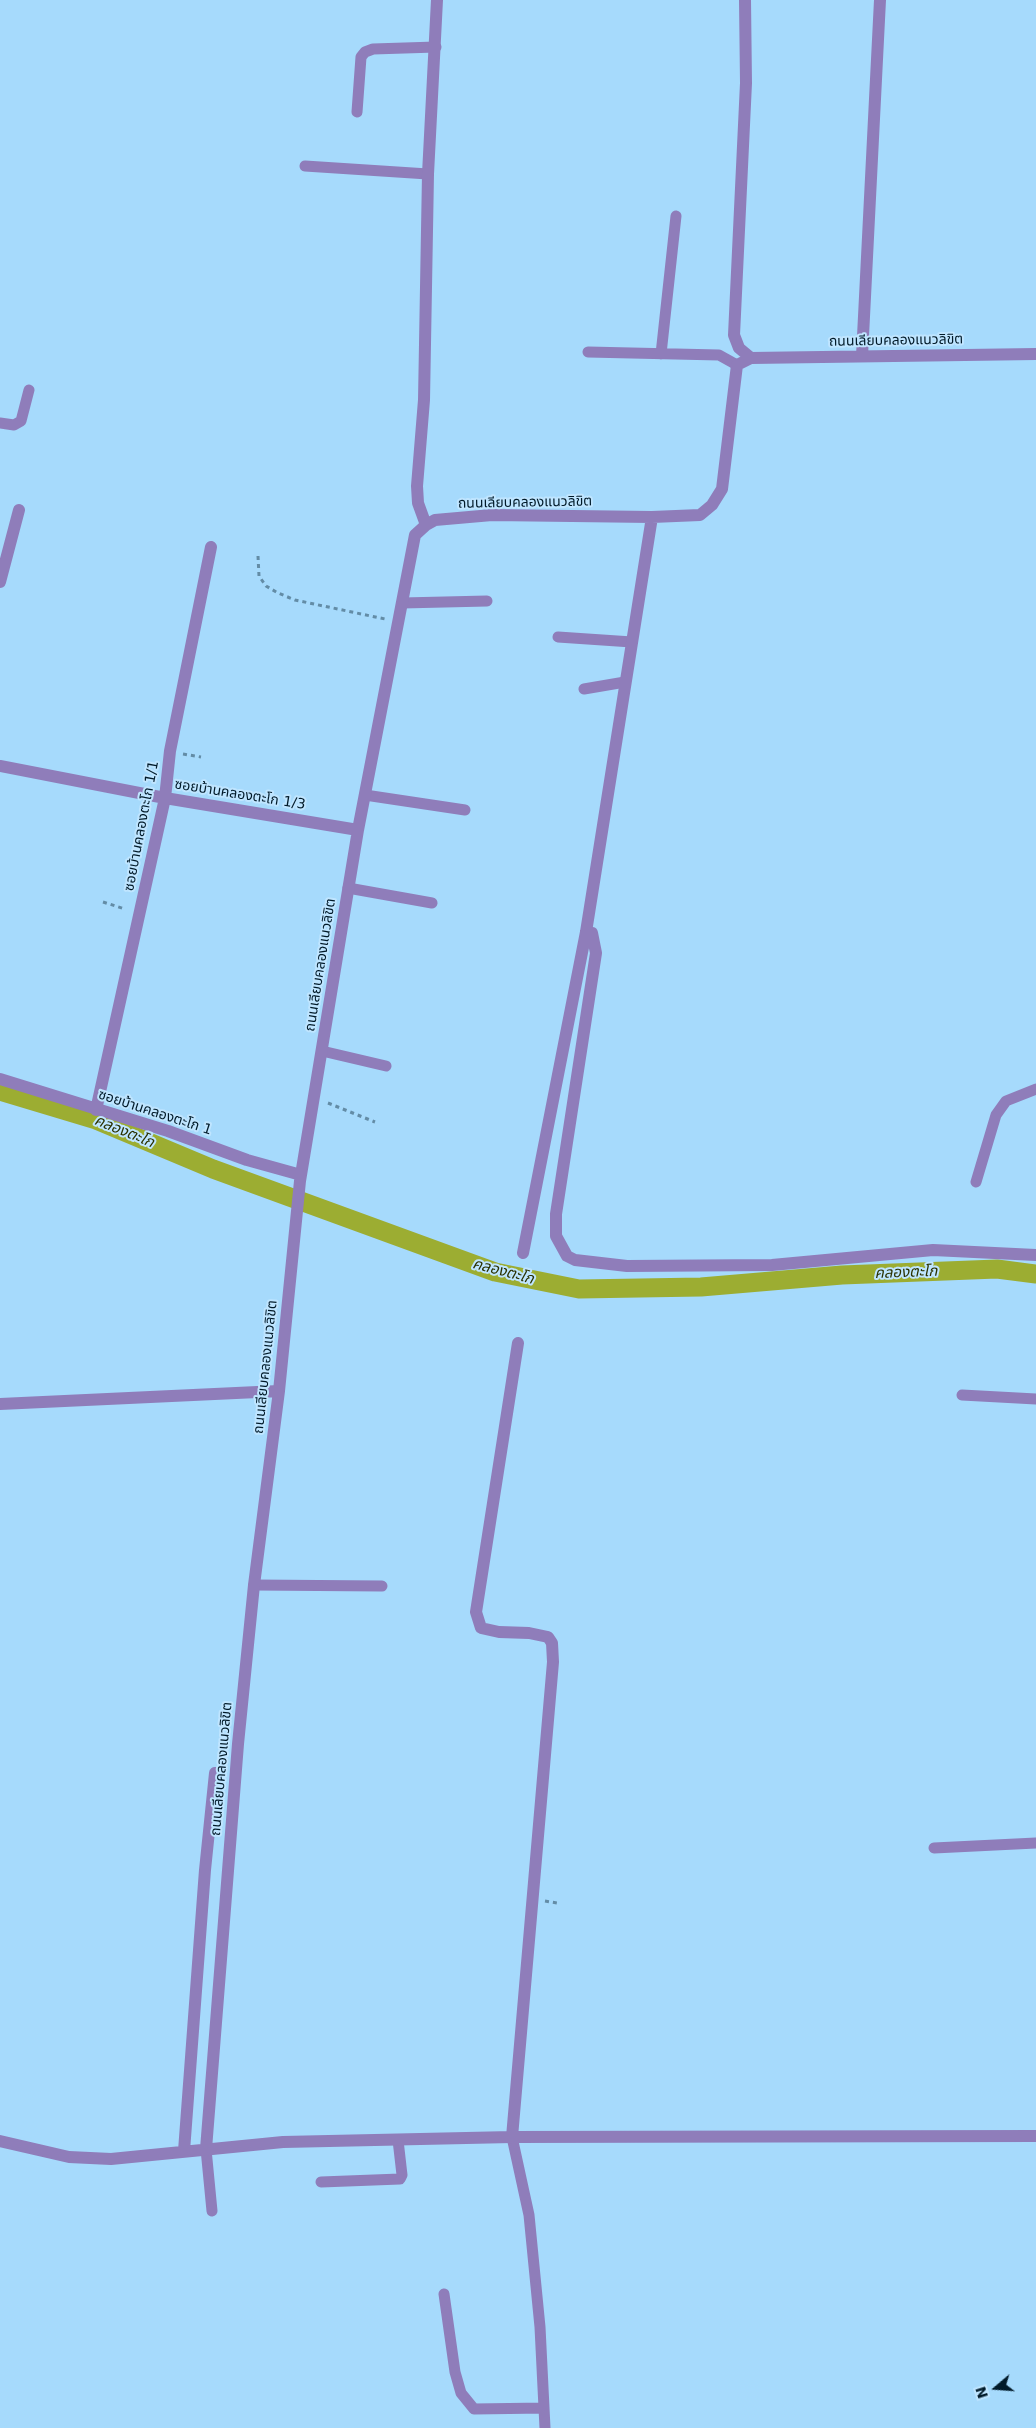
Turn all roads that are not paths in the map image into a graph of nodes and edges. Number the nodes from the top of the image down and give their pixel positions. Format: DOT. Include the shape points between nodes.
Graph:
graph roads {
  1 [pos="437,0"];
  2 [pos="745,0"];
  3 [pos="880,0"];
  4 [pos="436,47"];
  5 [pos="357,112"];
  6 [pos="305,166"];
  7 [pos="428,174"];
  8 [pos="676,216"];
  9 [pos="588,352"];
  10 [pos="661,354"];
  11 [pos="1036,354"];
  12 [pos="862,356"];
  13 [pos="751,358"];
  14 [pos="737,365"];
  15 [pos="29,390"];
  16 [pos="0,424"];
  17 [pos="19,510"];
  18 [pos="652,517"];
  19 [pos="426,525"];
  20 [pos="211,547"];
  21 [pos="0,582"];
  22 [pos="487,601"];
  23 [pos="402,603"];
  24 [pos="558,637"];
  25 [pos="632,642"];
  26 [pos="625,682"];
  27 [pos="584,689"];
  28 [pos="0,766"];
  29 [pos="365,795"];
  30 [pos="165,798"];
  31 [pos="465,810"];
  32 [pos="358,830"];
  33 [pos="348,888"];
  34 [pos="432,903"];
  35 [pos="586,932"];
  36 [pos="322,1051"];
  37 [pos="386,1066"];
  38 [pos="0,1079"];
  39 [pos="1036,1089"];
  40 [pos="96,1110"];
  41 [pos="301,1178"];
  42 [pos="976,1182"];
  43 [pos="523,1253"];
  44 [pos="1036,1255"];
  45 [pos="518,1343"];
  46 [pos="279,1391"];
  47 [pos="962,1395"];
  48 [pos="1036,1399"];
  49 [pos="0,1404"];
  50 [pos="254,1586"];
  51 [pos="382,1586"];
  52 [pos="215,1773"];
  53 [pos="1036,1843"];
  54 [pos="934,1848"];
  55 [pos="205,1870"];
  56 [pos="228,1870"];
  57 [pos="1036,2136"];
  58 [pos="512,2137"];
  59 [pos="398,2140"];
  60 [pos="0,2141"];
  61 [pos="206,2149"];
  62 [pos="184,2151"];
  63 [pos="321,2182"];
  64 [pos="212,2211"];
  65 [pos="444,2294"];
  66 [pos="544,2408"];
  67 [pos="545,2428"];
  1 -- 4 [label="street"];
  2 -- 13 [label="street" via="746,83 734,335 739,348"];
  3 -- 12 [label="street"];
  4 -- 5 [label="lane" via="365,52 360,57"];
  4 -- 7 [label="street"];
  6 -- 7 [label="lane"];
  7 -- 19 [label="street" via="424,400 417,486 418,503"];
  8 -- 10 [label="lane"];
  9 -- 10 [label="lane"];
  10 -- 14 [label="lane" via="719,356"];
  11 -- 12 [label="street, ถนนเลียบคลองแนวลิขิต"];
  12 -- 13 [label="street, ถนนเลียบคลองแนวลิขิต"];
  13 -- 14 [label="street, ถนนเลียบคลองแนวลิขิต"];
  14 -- 18 [label="street, ถนนเลียบคลองแนวลิขิต" via="722,489 712,506 700,515"];
  15 -- 16 [label="lane" via="21,421 14,425"];
  17 -- 21 [label="street"];
  18 -- 19 [label="street, ถนนเลียบคลองแนวลิขิต" via="492,515 435,520"];
  18 -- 25 [label="street"];
  19 -- 23 [label="street, ถนนเลียบคลองแนวลิขิต" via="415,535"];
  20 -- 30 [label="street, ซอยบ้านคลองตะโก 1/1" via="170,752"];
  22 -- 23 [label="lane"];
  23 -- 29 [label="street, ถนนเลียบคลองแนวลิขิต"];
  24 -- 25 [label="lane"];
  25 -- 26 [label="street"];
  26 -- 27 [label="lane"];
  26 -- 35 [label="street"];
  28 -- 30 [label="street, ซอยบ้านคลองตะโก 1/3"];
  29 -- 31 [label="lane"];
  29 -- 32 [label="street, ถนนเลียบคลองแนวลิขิต"];
  30 -- 32 [label="street, ซอยบ้านคลองตะโก 1/3"];
  30 -- 40 [label="street, ซอยบ้านคลองตะโก 1/1"];
  32 -- 33 [label="street, ถนนเลียบคลองแนวลิขิต"];
  33 -- 34 [label="lane"];
  33 -- 36 [label="street, ถนนเลียบคลองแนวลิขิต"];
  35 -- 43 [label="street"];
  35 -- 44 [label="street" via="592,934 596,952 556,1214 556,1236 567,1256 575,1260 637,1266 772,1265 933,1250"];
  36 -- 37 [label="lane"];
  36 -- 41 [label="street, ถนนเลียบคลองแนวลิขิต"];
  38 -- 40 [label="street, ซอยบ้านคลองตะโก 1"];
  39 -- 42 [label="lane" via="1006,1101 996,1115"];
  40 -- 41 [label="street, ซอยบ้านคลองตะโก 1" via="168,1131"];
  41 -- 46 [label="street, ถนนเลียบคลองแนวลิขิต"];
  45 -- 58 [label="street" via="476,1612 481,1628 530,1633 548,1637 552,1643 553,1662"];
  46 -- 49 [label="street"];
  46 -- 50 [label="street, ถนนเลียบคลองแนวลิขิต"];
  47 -- 48 [label="lane"];
  50 -- 51 [label="lane"];
  50 -- 56 [label="street, ถนนเลียบคลองแนวลิขิต"];
  52 -- 55 [label="street"];
  53 -- 54 [label="lane"];
  55 -- 56 [label="street"];
  55 -- 62 [label="street"];
  56 -- 61 [label="street, ถนนเลียบคลองแนวลิขิต"];
  57 -- 58 [label="street"];
  58 -- 59 [label="street"];
  58 -- 66 [label="lane" via="529,2215"];
  59 -- 61 [label="street" via="283,2142"];
  59 -- 63 [label="lane" via="400,2179"];
  60 -- 62 [label="street" via="69,2157 111,2159"];
  61 -- 62 [label="street"];
  61 -- 64 [label="lane"];
  65 -- 66 [label="lane" via="455,2372 461,2393 474,2409"];
  66 -- 67 [label="lane"];
}
